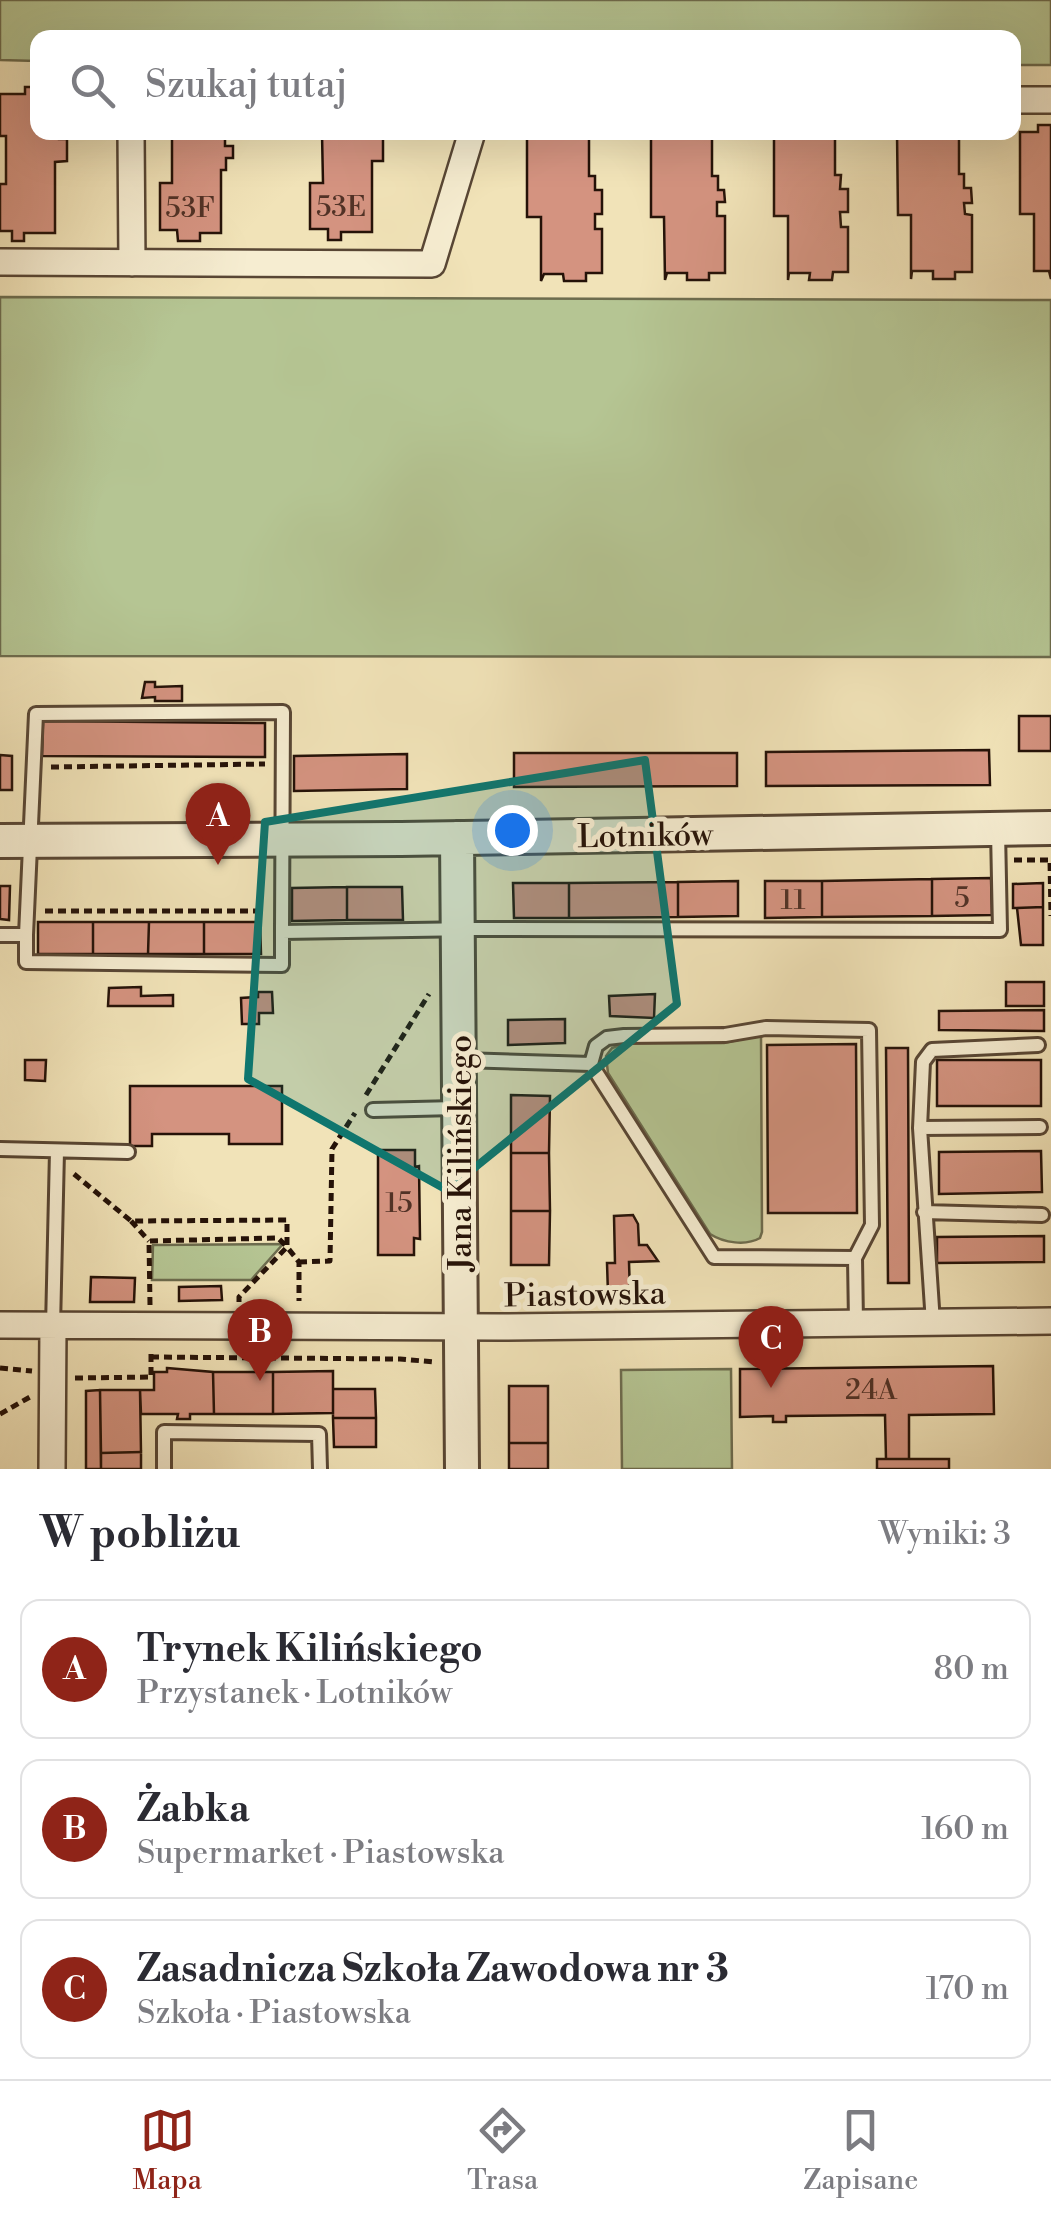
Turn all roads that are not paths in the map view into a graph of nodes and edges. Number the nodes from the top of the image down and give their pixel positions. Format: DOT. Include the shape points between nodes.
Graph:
graph roads {
  1 [pos="1021,100"];
  2 [pos="1051,100"];
  3 [pos="132,140"];
  4 [pos="470,140"];
  5 [pos="0,262"];
  6 [pos="132,263"];
  7 [pos="998,828"];
  8 [pos="1051,828"];
  9 [pos="457,838"];
  10 [pos="282,840"];
  11 [pos="15,841"];
  12 [pos="460,929"];
  13 [pos="282,932"];
  14 [pos="0,934"];
  15 [pos="26,935"];
  16 [pos="1038,1045"];
  17 [pos="460,1060"];
  18 [pos="591,1064"];
  19 [pos="460,1108"];
  20 [pos="374,1110"];
  21 [pos="920,1128"];
  22 [pos="1040,1128"];
  23 [pos="0,1149"];
  24 [pos="56,1151"];
  25 [pos="128,1152"];
  26 [pos="924,1212"];
  27 [pos="1042,1215"];
  28 [pos="854,1258"];
  29 [pos="1051,1321"];
  30 [pos="856,1322"];
  31 [pos="933,1323"];
  32 [pos="0,1325"];
  33 [pos="52,1327"];
  34 [pos="461,1327"];
  35 [pos="52,1469"];
  36 [pos="164,1469"];
  37 [pos="320,1469"];
  38 [pos="462,1469"];
  1 -- 2 [label="street"];
  3 -- 6 [label="street"];
  4 -- 6 [label="street" via="432,264"];
  5 -- 6 [label="street"];
  7 -- 8 [label="street, Lotników"];
  7 -- 9 [label="street, Lotników"];
  7 -- 12 [label="lane" via="1000,930"];
  9 -- 10 [label="street, Lotników"];
  9 -- 12 [label="street, Jana Kilińskiego"];
  10 -- 11 [label="street, Lotników"];
  10 -- 11 [label="lane" via="283,712 36,714"];
  10 -- 13 [label="lane"];
  11 -- 15 [label="lane"];
  12 -- 13 [label="lane"];
  12 -- 17 [label="street, Jana Kilińskiego"];
  13 -- 15 [label="lane" via="282,966 26,962"];
  14 -- 15 [label="lane"];
  16 -- 21 [label="lane" via="932,1050 923,1062"];
  17 -- 18 [label="lane"];
  17 -- 19 [label="street, Jana Kilińskiego"];
  18 -- 28 [label="lane" via="714,1257"];
  18 -- 28 [label="lane" via="596,1046 624,1036 869,1030 872,1225"];
  19 -- 20 [label="lane"];
  19 -- 34 [label="street, Jana Kilińskiego"];
  21 -- 22 [label="lane"];
  21 -- 26 [label="lane"];
  23 -- 24 [label="lane"];
  24 -- 25 [label="lane"];
  24 -- 33 [label="lane"];
  26 -- 27 [label="lane"];
  26 -- 31 [label="lane"];
  28 -- 30 [label="lane"];
  29 -- 31 [label="street, Piastowska"];
  30 -- 31 [label="street, Piastowska"];
  30 -- 34 [label="street, Piastowska"];
  32 -- 33 [label="street, Piastowska"];
  33 -- 34 [label="street, Piastowska"];
  33 -- 35 [label="street"];
  34 -- 38 [label="street, Jana Kilińskiego"];
  36 -- 37 [label="lane" via="164,1432 320,1434"];
}
